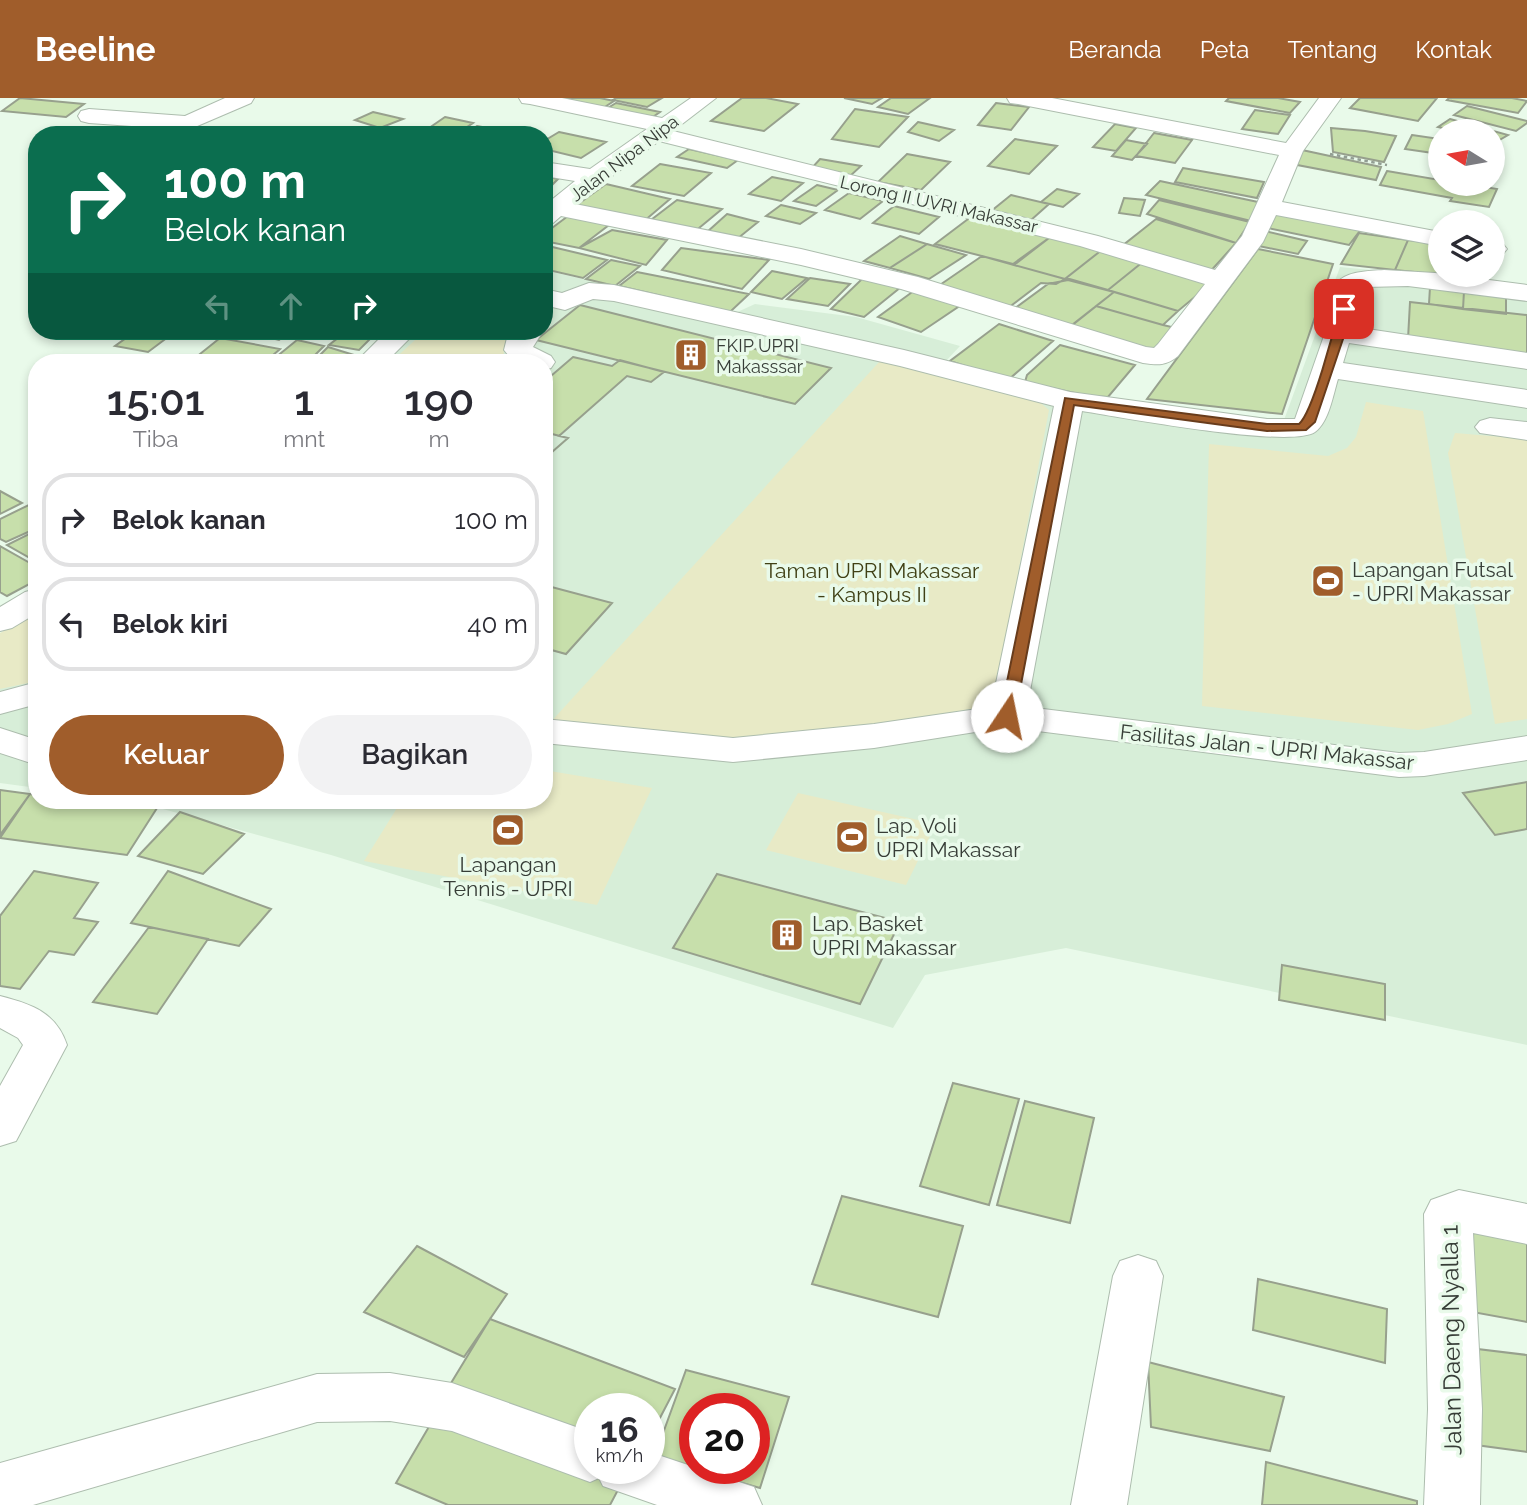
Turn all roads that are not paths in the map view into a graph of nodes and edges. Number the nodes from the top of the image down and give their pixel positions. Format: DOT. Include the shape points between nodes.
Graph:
graph roads {
  1 [pos="243,98"];
  2 [pos="530,98"];
  3 [pos="705,98"];
  4 [pos="1018,98"];
  5 [pos="1330,98"];
  6 [pos="89,116"];
  7 [pos="154,126"];
  8 [pos="182,126"];
  9 [pos="661,130"];
  10 [pos="1293,149"];
  11 [pos="553,170"];
  12 [pos="594,177"];
  13 [pos="1267,206"];
  14 [pos="553,211"];
  15 [pos="553,214"];
  16 [pos="1428,237"];
  17 [pos="1220,280"];
  18 [pos="1527,293"];
  19 [pos="553,305"];
  20 [pos="1339,333"];
  21 [pos="393,340"];
  22 [pos="520,340"];
  23 [pos="379,354"];
  24 [pos="526,354"];
  25 [pos="1527,360"];
  26 [pos="1327,369"];
  27 [pos="1527,399"];
  28 [pos="1069,401"];
  29 [pos="1490,427"];
  30 [pos="1527,431"];
  31 [pos="28,603"];
  32 [pos="2,616"];
  33 [pos="28,695"];
  34 [pos="0,703"];
  35 [pos="1007,716"];
  36 [pos="553,732"];
  37 [pos="0,740"];
  38 [pos="1527,748"];
  39 [pos="28,750"];
  40 [pos="0,1012"];
  41 [pos="0,1128"];
  42 [pos="1527,1223"];
  43 [pos="1138,1276"];
  44 [pos="574,1451"];
  45 [pos="665,1482"];
  46 [pos="0,1489"];
  47 [pos="734,1505"];
  48 [pos="1099,1505"];
  49 [pos="1452,1505"];
  1 -- 8 [label="street"];
  2 -- 9 [label="street, Lorong II UVRI Makassar"];
  3 -- 9 [label="street, Jalan Nipa Nipa"];
  4 -- 10 [label="street"];
  5 -- 10 [label="street"];
  6 -- 7 [label="street"];
  9 -- 12 [label="street, Jalan Nipa Nipa"];
  9 -- 17 [label="street, Lorong II UVRI Makassar" via="1075,237"];
  10 -- 13 [label="street"];
  11 -- 12 [label="street"];
  12 -- 14 [label="street, Jalan Nipa Nipa"];
  13 -- 16 [label="street"];
  13 -- 17 [label="street" via="1254,237"];
  15 -- 17 [label="street" via="800,257 909,283 1151,357 1168,350"];
  18 -- 20 [label="street" via="1384,276 1363,279 1349,284"];
  19 -- 28 [label="street" via="589,291 614,293 904,358"];
  20 -- 25 [label="street"];
  20 -- 26 [label="street"];
  21 -- 23 [label="street"];
  22 -- 24 [label="street" via="518,350"];
  26 -- 27 [label="street"];
  26 -- 28 [label="street" via="1309,422 1302,428"];
  28 -- 35 [label="street"];
  29 -- 30 [label="street"];
  31 -- 32 [label="street"];
  33 -- 34 [label="street"];
  35 -- 36 [label="street, Fasilitas Jalan - UPRI Makassar" via="733,750"];
  35 -- 38 [label="street, Fasilitas Jalan - UPRI Makassar" via="1399,765"];
  37 -- 39 [label="street"];
  40 -- 41 [label="street" via="38,1028 46,1045"];
  42 -- 49 [label="street, Jalan Daeng Nyalla 1" via="1459,1210 1448,1214"];
  43 -- 48 [label="street"];
  44 -- 46 [label="street" via="452,1406 390,1398 317,1398"];
  45 -- 47 [label="street"];
}
